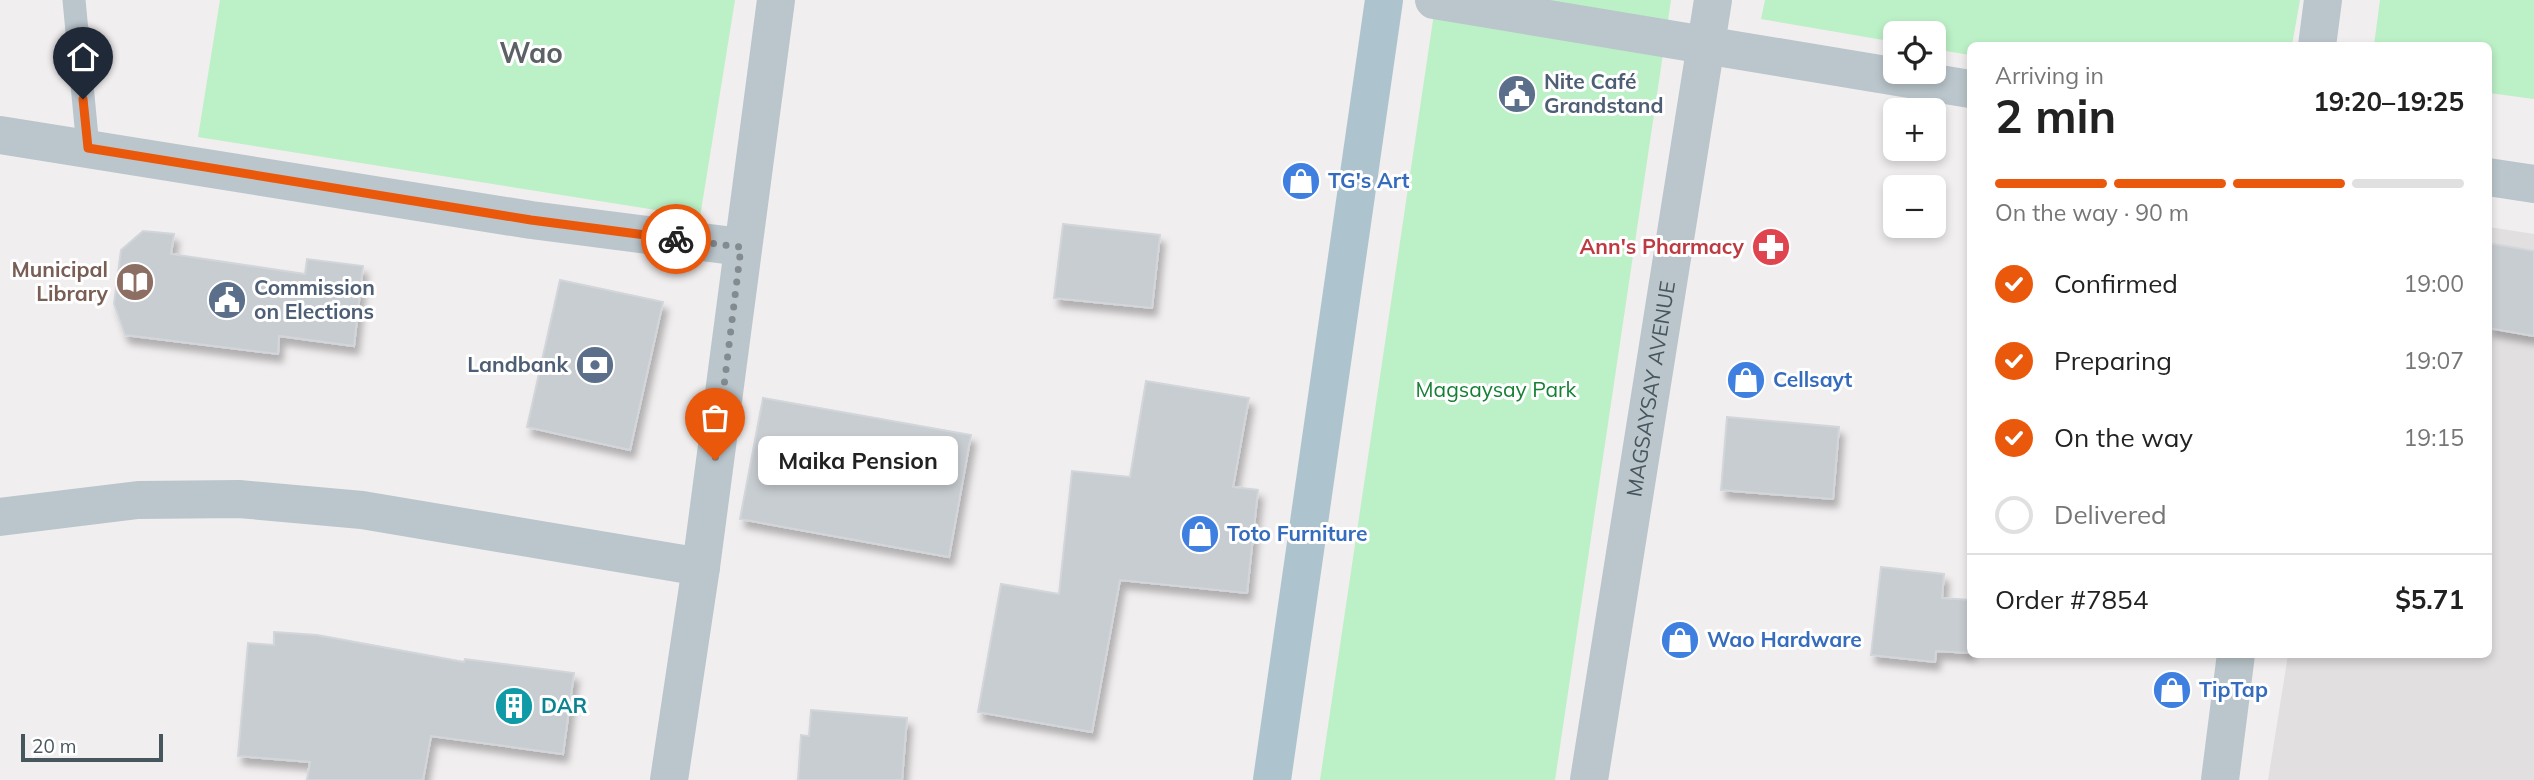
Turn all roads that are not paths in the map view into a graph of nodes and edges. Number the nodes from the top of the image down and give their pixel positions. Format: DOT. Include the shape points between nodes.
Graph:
graph roads {
  1 [pos="74,0"];
  2 [pos="776,0"];
  3 [pos="1384,0"];
  4 [pos="1434,0"];
  5 [pos="1713,0"];
  6 [pos="2323,0"];
  7 [pos="2318,42"];
  8 [pos="1707,44"];
  9 [pos="1967,88"];
  10 [pos="0,135"];
  11 [pos="88,148"];
  12 [pos="2492,178"];
  13 [pos="2534,184"];
  14 [pos="741,247"];
  15 [pos="0,517"];
  16 [pos="701,567"];
  17 [pos="2235,658"];
  18 [pos="669,780"];
  19 [pos="1272,780"];
  20 [pos="1589,780"];
  21 [pos="2220,780"];
  1 -- 11 [label="lane"];
  2 -- 14 [label="street"];
  3 -- 19 [label="main road"];
  4 -- 8 [label="street"];
  5 -- 8 [label="street, MAGSAYSAY AVENUE"];
  6 -- 7 [label="street"];
  8 -- 9 [label="street"];
  8 -- 20 [label="street, MAGSAYSAY AVENUE"];
  10 -- 11 [label="street"];
  11 -- 14 [label="street" via="531,220"];
  12 -- 13 [label="street"];
  14 -- 16 [label="street"];
  15 -- 16 [label="street" via="138,500 239,499 362,510"];
  16 -- 18 [label="street"];
  17 -- 21 [label="street"];
}
